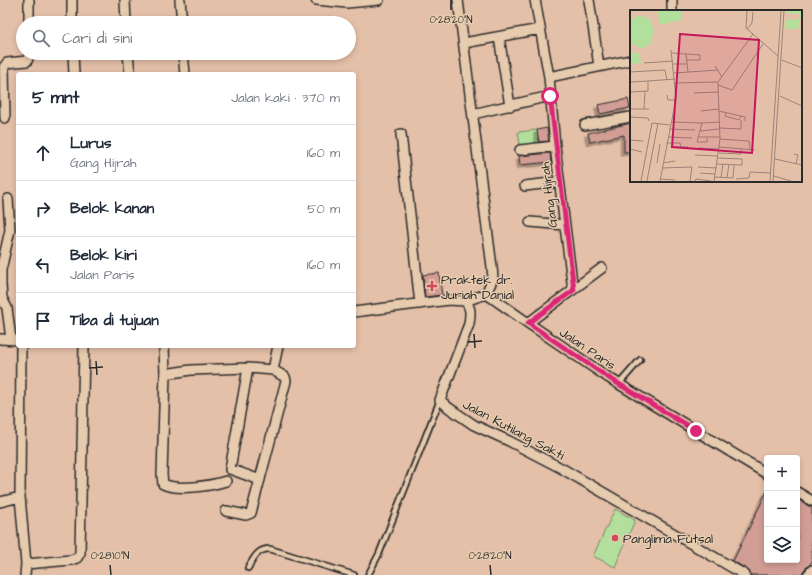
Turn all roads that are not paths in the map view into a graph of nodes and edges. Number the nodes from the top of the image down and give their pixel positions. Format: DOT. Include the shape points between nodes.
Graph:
graph roads {
  1 [pos="29,0"];
  2 [pos="72,0"];
  3 [pos="125,0"];
  4 [pos="180,0"];
  5 [pos="316,0"];
  6 [pos="379,0"];
  7 [pos="458,0"];
  8 [pos="535,0"];
  9 [pos="589,0"];
  10 [pos="337,1"];
  11 [pos="29,16"];
  12 [pos="72,16"];
  13 [pos="126,16"];
  14 [pos="181,16"];
  15 [pos="540,29"];
  16 [pos="499,37"];
  17 [pos="464,43"];
  18 [pos="27,60"];
  19 [pos="73,60"];
  20 [pos="129,60"];
  21 [pos="184,60"];
  22 [pos="630,60"];
  23 [pos="599,66"];
  24 [pos="74,72"];
  25 [pos="130,72"];
  26 [pos="185,72"];
  27 [pos="549,77"];
  28 [pos="550,96"];
  29 [pos="510,106"];
  30 [pos="473,114"];
  31 [pos="630,117"];
  32 [pos="5,118"];
  33 [pos="585,125"];
  34 [pos="401,134"];
  35 [pos="555,146"];
  36 [pos="520,150"];
  37 [pos="560,182"];
  38 [pos="524,186"];
  39 [pos="8,199"];
  40 [pos="530,222"];
  41 [pos="565,225"];
  42 [pos="602,268"];
  43 [pos="574,290"];
  44 [pos="486,294"];
  45 [pos="465,301"];
  46 [pos="420,304"];
  47 [pos="356,312"];
  48 [pos="528,323"];
  49 [pos="0,339"];
  50 [pos="14,340"];
  51 [pos="21,348"];
  52 [pos="84,348"];
  53 [pos="164,348"];
  54 [pos="278,348"];
  55 [pos="640,360"];
  56 [pos="248,368"];
  57 [pos="273,370"];
  58 [pos="165,374"];
  59 [pos="619,384"];
  60 [pos="440,400"];
  61 [pos="764,472"];
  62 [pos="260,480"];
  63 [pos="226,481"];
  64 [pos="800,494"];
  65 [pos="20,497"];
  66 [pos="812,501"];
  67 [pos="0,502"];
  68 [pos="226,511"];
  69 [pos="26,564"];
  70 [pos="248,568"];
  71 [pos="812,570"];
  72 [pos="25,575"];
  73 [pos="354,575"];
  74 [pos="368,575"];
  75 [pos="745,575"];
  76 [pos="808,575"];
  1 -- 11 [label="street"];
  2 -- 12 [label="street"];
  3 -- 13 [label="street"];
  4 -- 14 [label="street"];
  5 -- 10 [label="street"];
  6 -- 10 [label="street"];
  7 -- 17 [label="street"];
  8 -- 15 [label="street, Gang Hijrah"];
  9 -- 23 [label="street"];
  15 -- 16 [label="street"];
  15 -- 27 [label="street, Gang Hijrah"];
  16 -- 17 [label="street"];
  16 -- 29 [label="street"];
  17 -- 30 [label="street"];
  18 -- 32 [label="street" via="7,63 4,67"];
  19 -- 24 [label="street"];
  20 -- 25 [label="street"];
  21 -- 26 [label="street"];
  22 -- 23 [label="street"];
  23 -- 27 [label="street"];
  27 -- 28 [label="street, Gang Hijrah"];
  28 -- 29 [label="street"];
  28 -- 35 [label="street, Gang Hijrah"];
  29 -- 30 [label="street"];
  30 -- 44 [label="street" via="494,278"];
  31 -- 33 [label="street"];
  34 -- 46 [label="street"];
  35 -- 36 [label="street"];
  35 -- 37 [label="street, Gang Hijrah"];
  37 -- 38 [label="street"];
  37 -- 41 [label="street, Gang Hijrah"];
  39 -- 50 [label="street" via="10,230 1,270 1,285 2,298 7,308"];
  40 -- 41 [label="street"];
  41 -- 43 [label="street, Gang Hijrah"];
  42 -- 43 [label="street"];
  43 -- 48 [label="street"];
  44 -- 45 [label="street"];
  44 -- 48 [label="street, Jalan Paris"];
  45 -- 46 [label="street" via="449,300"];
  45 -- 60 [label="street" via="469,306 469,324"];
  46 -- 47 [label="street"];
  48 -- 59 [label="street, Jalan Paris"];
  49 -- 50 [label="street"];
  51 -- 65 [label="street"];
  52 -- 69 [label="street" via="80,554 71,560"];
  53 -- 58 [label="street"];
  54 -- 57 [label="street"];
  55 -- 59 [label="lane"];
  56 -- 57 [label="street"];
  56 -- 58 [label="street" via="191,370"];
  56 -- 62 [label="street" via="230,469"];
  57 -- 62 [label="street" via="286,381"];
  58 -- 63 [label="street" via="163,484 169,487 200,487"];
  59 -- 61 [label="street, Jalan Paris"];
  60 -- 74 [label="lane" via="379,554"];
  60 -- 75 [label="street, Jalan Kutilang Sakti" via="474,425 561,468"];
  62 -- 68 [label="street" via="251,513"];
  64 -- 66 [label="street"];
  65 -- 67 [label="street"];
  65 -- 69 [label="street"];
  69 -- 72 [label="street"];
  70 -- 73 [label="lane" via="256,554 261,550 270,550"];
  71 -- 76 [label="street"];
}
